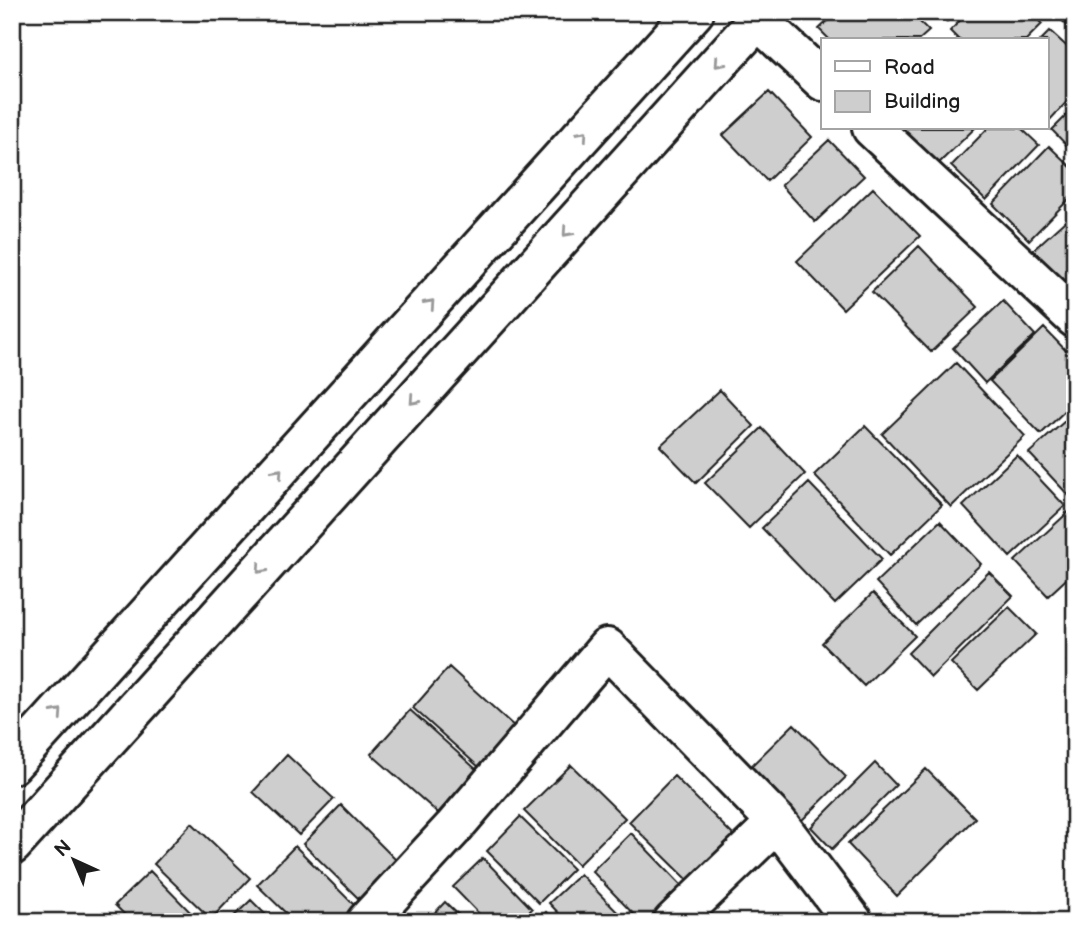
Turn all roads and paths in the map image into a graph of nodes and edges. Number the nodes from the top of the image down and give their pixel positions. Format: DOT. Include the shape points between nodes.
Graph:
graph roads {
  1 [pos="694,12"];
  2 [pos="761,16"];
  3 [pos="821,79"];
  4 [pos="874,130"];
  5 [pos="1075,318"];
  6 [pos="12,764"];
  7 [pos="777,822"];
  8 [pos="12,845"];
  9 [pos="366,922"];
  10 [pos="673,922"];
  11 [pos="853,922"];
  6 -- 1 [label="main road, one-way"];
  2 -- 3 [label="main road"];
  2 -- 8 [label="main road, one-way"];
  4 -- 5 [label="main road"];
  7 -- 9 [label="main road" via="607,648"];
  7 -- 10 [label="main road"];
  7 -- 11 [label="main road"];
}
